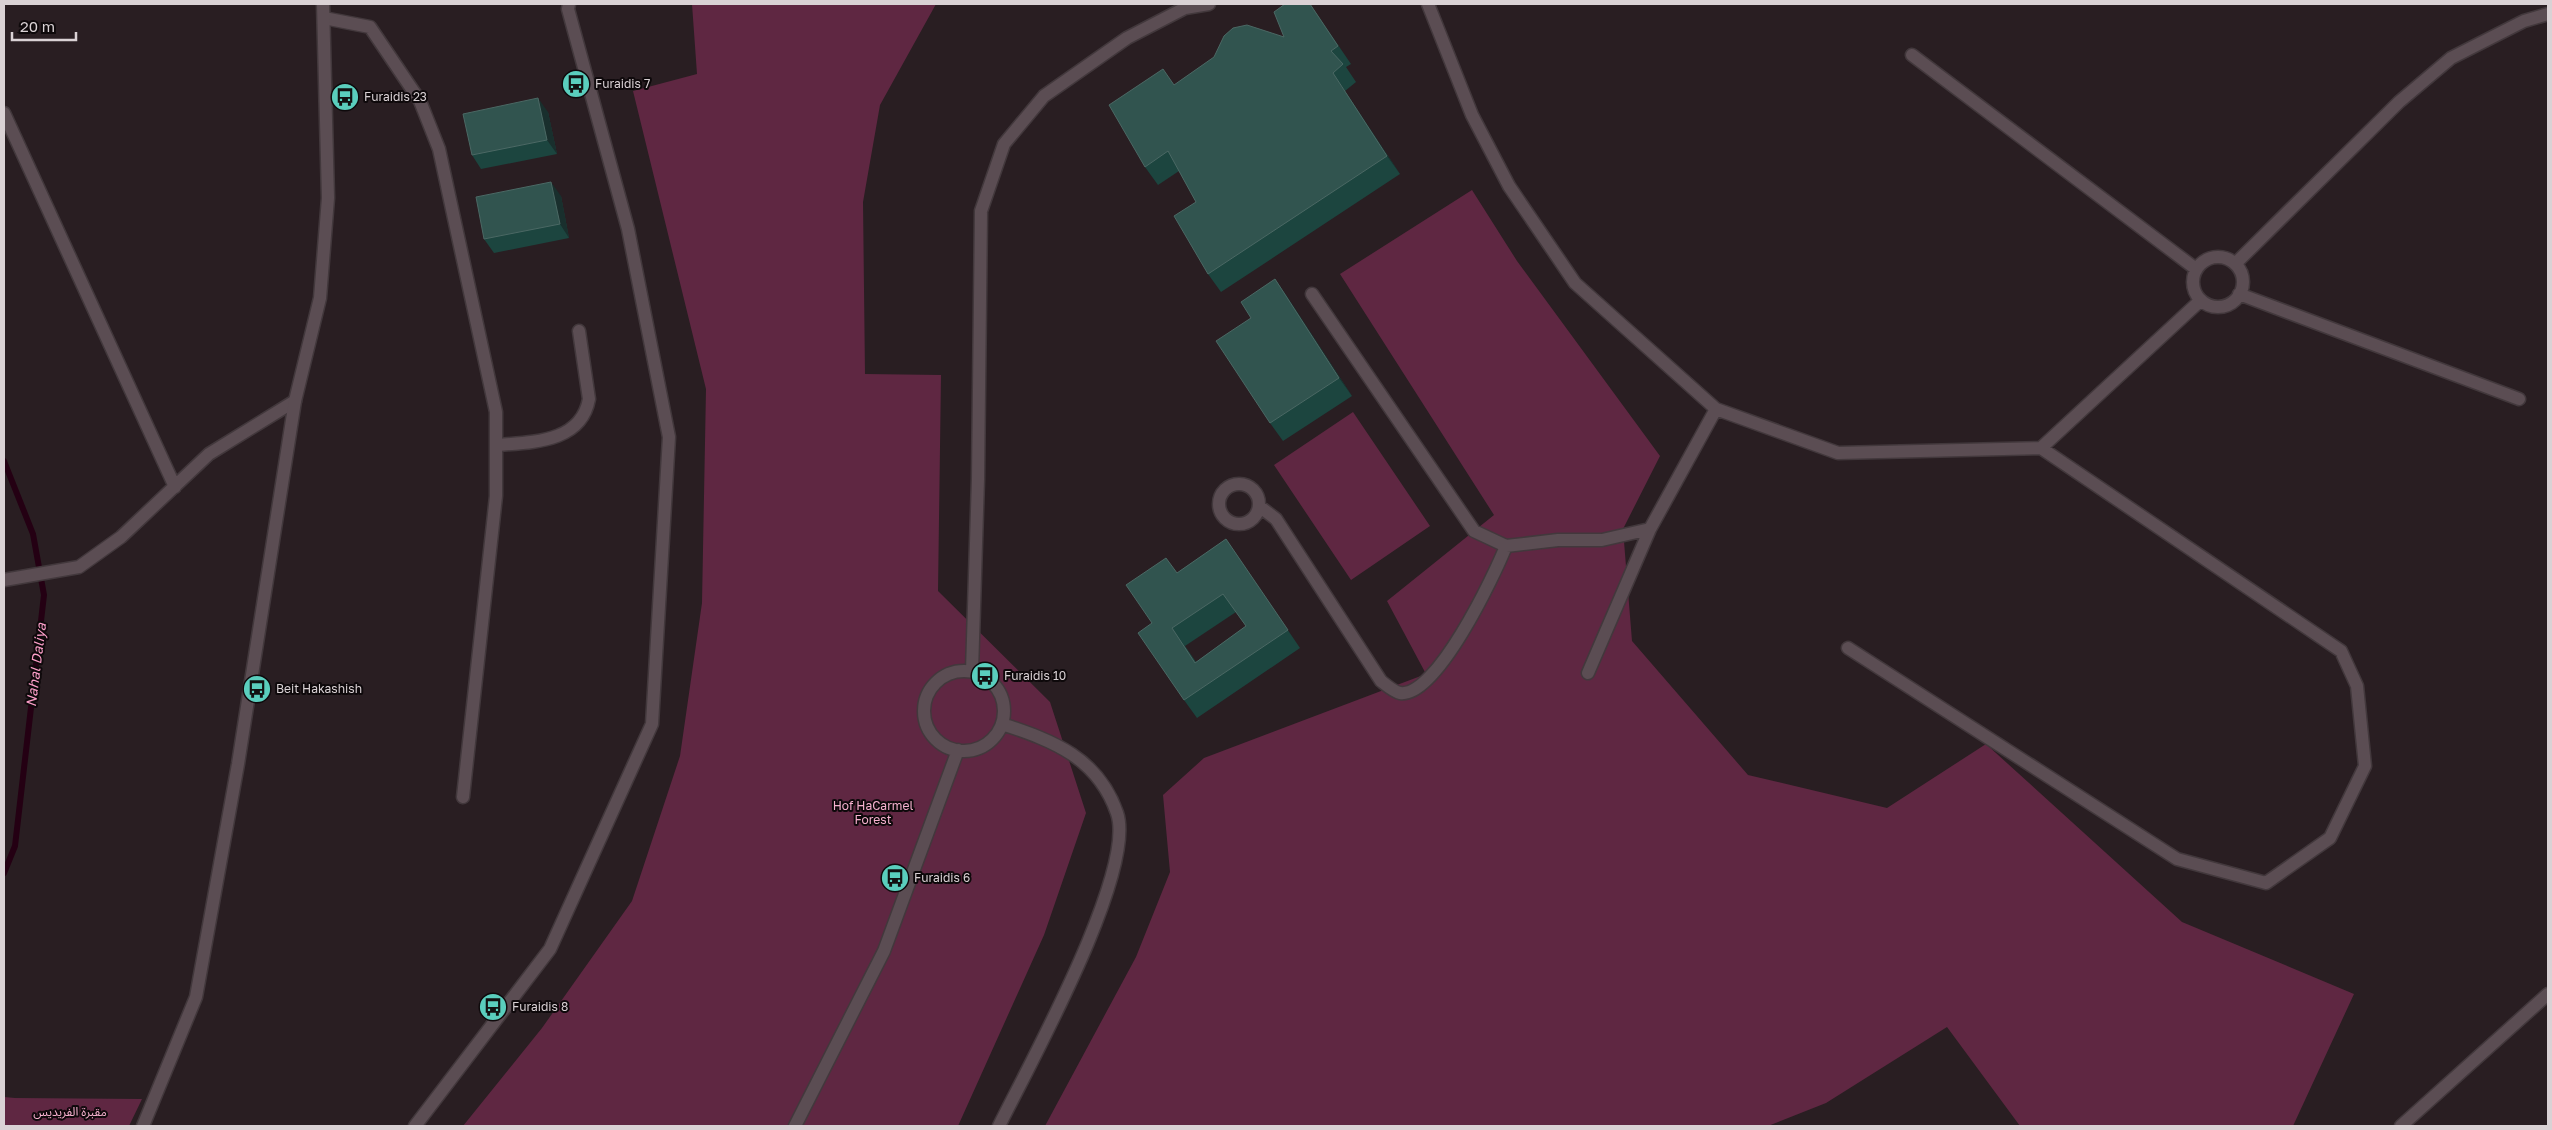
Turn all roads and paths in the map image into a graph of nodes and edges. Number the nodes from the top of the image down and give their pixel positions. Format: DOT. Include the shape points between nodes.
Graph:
graph roads {
  1 [pos="323,4"];
  2 [pos="569,4"];
  3 [pos="1210,4"];
  4 [pos="1428,4"];
  5 [pos="2548,14"];
  6 [pos="324,18"];
  7 [pos="1912,55"];
  8 [pos="4,113"];
  9 [pos="2235,264"];
  10 [pos="2196,269"];
  11 [pos="1312,294"];
  12 [pos="2239,294"];
  13 [pos="2201,300"];
  14 [pos="579,331"];
  15 [pos="2519,399"];
  16 [pos="295,401"];
  17 [pos="1716,409"];
  18 [pos="497,445"];
  19 [pos="2041,448"];
  20 [pos="176,487"];
  21 [pos="1259,506"];
  22 [pos="1650,529"];
  23 [pos="1506,546"];
  24 [pos="4,580"];
  25 [pos="1848,648"];
  26 [pos="972,671"];
  27 [pos="1588,673"];
  28 [pos="1002,724"];
  29 [pos="958,750"];
  30 [pos="463,797"];
  31 [pos="2548,994"];
  32 [pos="143,1126"];
  33 [pos="415,1126"];
  34 [pos="795,1126"];
  35 [pos="999,1126"];
  36 [pos="2401,1126"];
  1 -- 6 [label="street"];
  2 -- 33 [label="street" via="628,229 669,436 652,724 550,949"];
  3 -- 26 [label="street" via="1185,8 1127,38 1044,96 1004,144 981,211"];
  4 -- 17 [label="street" via="1472,115 1509,186 1575,284"];
  5 -- 9 [label="street" via="2524,21 2451,58 2399,102"];
  6 -- 16 [label="street" via="328,198 320,298"];
  6 -- 18 [label="street" via="370,27 420,101 439,149 492,387"];
  7 -- 10 [label="street"];
  8 -- 20 [label="street"];
  9 -- 10 [label="street" via="2222,257 2214,257"];
  9 -- 12 [label="street" via="2242,278"];
  10 -- 13 [label="street" via="2193,286"];
  11 -- 23 [label="street" via="1474,531"];
  12 -- 13 [label="street" via="2222,306"];
  12 -- 15 [label="street"];
  13 -- 19 [label="street"];
  14 -- 18 [label="street" via="589,399 580,419 565,434 554,439"];
  16 -- 20 [label="street" via="209,454"];
  16 -- 32 [label="street" via="240,754 196,997"];
  17 -- 19 [label="street" via="1838,453"];
  17 -- 22 [label="street"];
  18 -- 30 [label="street" via="496,496"];
  19 -- 25 [label="street" via="2341,650 2357,686 2365,766 2330,838 2266,883 2177,859"];
  20 -- 24 [label="street" via="122,537 79,567"];
  21 -- 23 [label="street" via="1276,519 1381,681 1399,693 1420,685 1451,653"];
  22 -- 23 [label="street" via="1602,540 1558,540"];
  22 -- 27 [label="street"];
  26 -- 28 [label="street" via="996,685 1005,711"];
  26 -- 29 [label="street" via="959,670 947,674 936,682 925,704 928,729 946,747"];
  28 -- 29 [label="street" via="996,736 985,745 972,750"];
  28 -- 35 [label="street" via="1047,739 1090,768 1106,789 1118,815 1119,842 1112,877 1095,927"];
  29 -- 34 [label="street" via="884,951"];
  31 -- 36 [label="street"];
}
